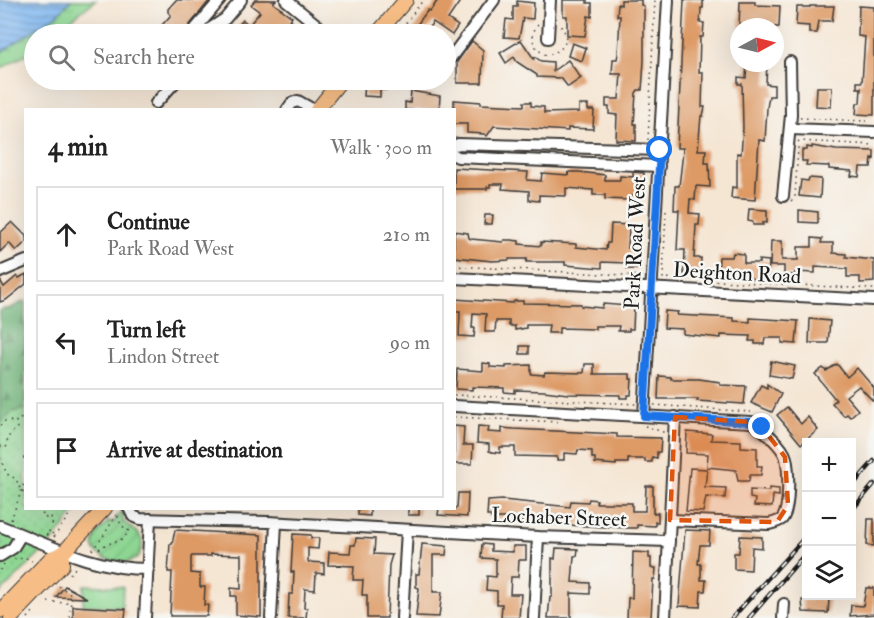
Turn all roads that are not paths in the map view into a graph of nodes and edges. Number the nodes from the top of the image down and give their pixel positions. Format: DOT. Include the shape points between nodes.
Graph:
graph roads {
  1 [pos="220,0"];
  2 [pos="241,0"];
  3 [pos="286,0"];
  4 [pos="406,0"];
  5 [pos="494,0"];
  6 [pos="550,0"];
  7 [pos="668,0"];
  8 [pos="226,18"];
  9 [pos="200,24"];
  10 [pos="217,24"];
  11 [pos="222,24"];
  12 [pos="316,24"];
  13 [pos="386,24"];
  14 [pos="548,38"];
  15 [pos="456,51"];
  16 [pos="790,62"];
  17 [pos="168,90"];
  18 [pos="333,90"];
  19 [pos="156,103"];
  20 [pos="288,108"];
  21 [pos="312,108"];
  22 [pos="318,108"];
  23 [pos="794,124"];
  24 [pos="874,132"];
  25 [pos="456,145"];
  26 [pos="660,150"];
  27 [pos="456,156"];
  28 [pos="659,166"];
  29 [pos="786,200"];
  30 [pos="24,262"];
  31 [pos="0,272"];
  32 [pos="456,278"];
  33 [pos="652,288"];
  34 [pos="874,300"];
  35 [pos="456,406"];
  36 [pos="675,417"];
  37 [pos="644,421"];
  38 [pos="130,510"];
  39 [pos="111,511"];
  40 [pos="150,519"];
  41 [pos="670,520"];
  42 [pos="276,523"];
  43 [pos="3,527"];
  44 [pos="407,530"];
  45 [pos="21,535"];
  46 [pos="538,537"];
  47 [pos="669,542"];
  48 [pos="63,553"];
  49 [pos="2,560"];
  50 [pos="148,569"];
  51 [pos="784,604"];
  52 [pos="0,611"];
  53 [pos="11,618"];
  54 [pos="145,618"];
  55 [pos="271,618"];
  56 [pos="402,618"];
  57 [pos="534,618"];
  58 [pos="665,618"];
  59 [pos="783,618"];
  1 -- 9 [label="street"];
  2 -- 8 [label="street"];
  3 -- 12 [label="street"];
  4 -- 13 [label="main road"];
  5 -- 15 [label="street"];
  6 -- 14 [label="street"];
  7 -- 26 [label="street, Park Road West"];
  8 -- 10 [label="street"];
  8 -- 11 [label="street"];
  16 -- 23 [label="street"];
  17 -- 19 [label="street"];
  18 -- 22 [label="main road"];
  20 -- 21 [label="street" via="298,101"];
  23 -- 24 [label="street"];
  23 -- 29 [label="street"];
  25 -- 26 [label="street"];
  26 -- 28 [label="street, Park Road West"];
  27 -- 28 [label="street"];
  28 -- 33 [label="street, Park Road West"];
  30 -- 31 [label="street"];
  32 -- 33 [label="street, Deighton Road"];
  33 -- 34 [label="street, Deighton Road"];
  33 -- 37 [label="street, Park Road West"];
  35 -- 37 [label="street"];
  36 -- 37 [label="street"];
  36 -- 41 [label="street"];
  36 -- 41 [label="street" via="751,422 762,427 786,457 788,505 784,515 769,524"];
  38 -- 40 [label="street, Lochaber Street" via="136,518"];
  39 -- 48 [label="main road"];
  40 -- 42 [label="street, Lochaber Street"];
  40 -- 50 [label="street"];
  41 -- 47 [label="street"];
  42 -- 44 [label="street, Lochaber Street"];
  42 -- 55 [label="street"];
  43 -- 45 [label="street"];
  44 -- 46 [label="street, Lochaber Street"];
  44 -- 56 [label="street"];
  45 -- 48 [label="street"];
  45 -- 49 [label="street"];
  46 -- 47 [label="street, Lochaber Street"];
  46 -- 57 [label="street"];
  47 -- 58 [label="street"];
  48 -- 50 [label="street" via="106,566"];
  48 -- 52 [label="main road" via="51,558"];
  48 -- 53 [label="main road" via="62,565"];
  50 -- 54 [label="street"];
  51 -- 59 [label="street"];
}
